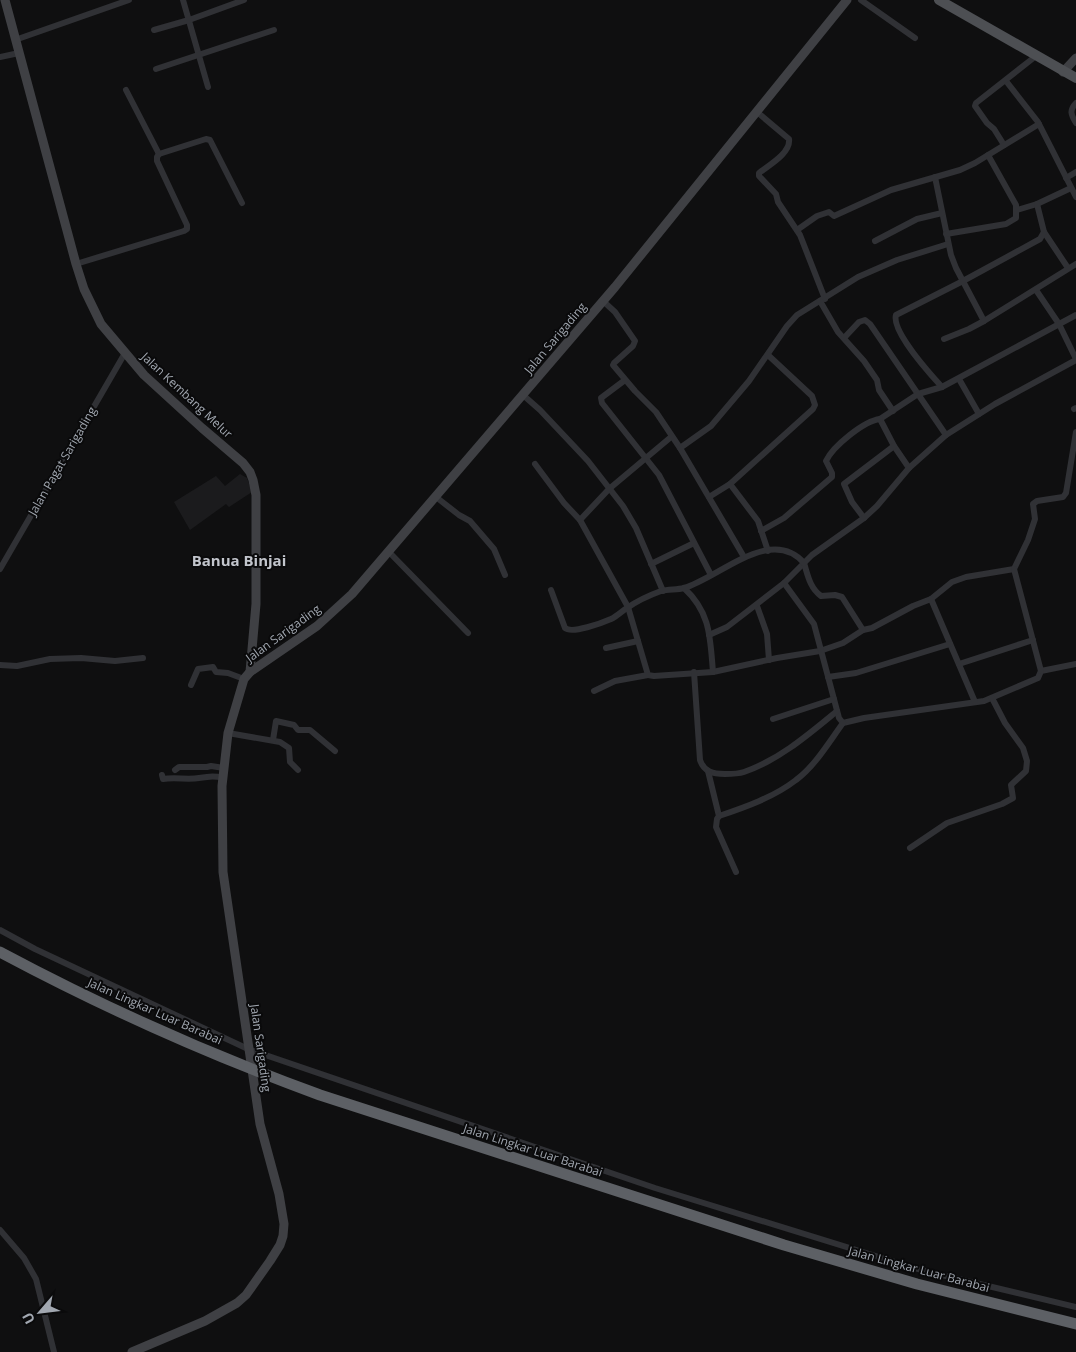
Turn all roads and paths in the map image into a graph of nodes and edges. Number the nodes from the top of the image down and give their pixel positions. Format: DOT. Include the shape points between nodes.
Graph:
graph roads {
  1 [pos="5,0"];
  2 [pos="129,0"];
  3 [pos="182,0"];
  4 [pos="244,0"];
  5 [pos="847,0"];
  6 [pos="861,0"];
  7 [pos="939,0"];
  8 [pos="117,2"];
  9 [pos="189,20"];
  10 [pos="154,30"];
  11 [pos="274,30"];
  12 [pos="915,38"];
  13 [pos="15,40"];
  14 [pos="19,53"];
  15 [pos="199,54"];
  16 [pos="1036,56"];
  17 [pos="0,57"];
  18 [pos="1076,58"];
  19 [pos="156,69"];
  20 [pos="1063,72"];
  21 [pos="1076,77"];
  22 [pos="1006,81"];
  23 [pos="208,87"];
  24 [pos="126,90"];
  25 [pos="1076,103"];
  26 [pos="757,112"];
  27 [pos="1076,123"];
  28 [pos="1039,124"];
  29 [pos="1004,145"];
  30 [pos="159,154"];
  31 [pos="988,155"];
  32 [pos="1076,172"];
  33 [pos="935,177"];
  34 [pos="1066,178"];
  35 [pos="1071,188"];
  36 [pos="1076,198"];
  37 [pos="242,203"];
  38 [pos="1037,204"];
  39 [pos="1017,210"];
  40 [pos="942,213"];
  41 [pos="797,230"];
  42 [pos="1044,232"];
  43 [pos="946,234"];
  44 [pos="875,241"];
  45 [pos="948,244"];
  46 [pos="76,264"];
  47 [pos="1076,264"];
  48 [pos="1068,268"];
  49 [pos="963,282"];
  50 [pos="1036,290"];
  51 [pos="822,300"];
  52 [pos="603,301"];
  53 [pos="1076,315"];
  54 [pos="984,321"];
  55 [pos="1058,324"];
  56 [pos="844,338"];
  57 [pos="944,339"];
  58 [pos="125,353"];
  59 [pos="768,355"];
  60 [pos="1076,359"];
  61 [pos="959,379"];
  62 [pos="625,380"];
  63 [pos="942,388"];
  64 [pos="918,394"];
  65 [pos="523,395"];
  66 [pos="893,411"];
  67 [pos="979,414"];
  68 [pos="880,419"];
  69 [pos="1076,432"];
  70 [pos="946,434"];
  71 [pos="671,437"];
  72 [pos="894,446"];
  73 [pos="680,448"];
  74 [pos="646,458"];
  75 [pos="534,464"];
  76 [pos="909,468"];
  77 [pos="730,484"];
  78 [pos="609,489"];
  79 [pos="436,497"];
  80 [pos="709,497"];
  81 [pos="864,518"];
  82 [pos="580,520"];
  83 [pos="761,531"];
  84 [pos="694,543"];
  85 [pos="768,551"];
  86 [pos="389,552"];
  87 [pos="744,556"];
  88 [pos="804,563"];
  89 [pos="651,564"];
  90 [pos="0,569"];
  91 [pos="1014,569"];
  92 [pos="505,575"];
  93 [pos="711,575"];
  94 [pos="784,583"];
  95 [pos="684,588"];
  96 [pos="551,590"];
  97 [pos="663,591"];
  98 [pos="931,599"];
  99 [pos="757,606"];
  100 [pos="628,607"];
  101 [pos="863,630"];
  102 [pos="468,633"];
  103 [pos="710,634"];
  104 [pos="1033,640"];
  105 [pos="638,641"];
  106 [pos="950,644"];
  107 [pos="606,648"];
  108 [pos="820,651"];
  109 [pos="143,658"];
  110 [pos="768,660"];
  111 [pos="959,664"];
  112 [pos="1076,664"];
  113 [pos="0,665"];
  114 [pos="1041,671"];
  115 [pos="694,672"];
  116 [pos="712,672"];
  117 [pos="648,675"];
  118 [pos="247,676"];
  119 [pos="828,677"];
  120 [pos="191,685"];
  121 [pos="594,691"];
  122 [pos="992,698"];
  123 [pos="834,699"];
  124 [pos="975,702"];
  125 [pos="837,711"];
  126 [pos="773,719"];
  127 [pos="843,723"];
  128 [pos="228,733"];
  129 [pos="273,740"];
  130 [pos="335,751"];
  131 [pos="224,768"];
  132 [pos="175,770"];
  133 [pos="298,770"];
  134 [pos="708,771"];
  135 [pos="162,775"];
  136 [pos="223,778"];
  137 [pos="719,816"];
  138 [pos="910,848"];
  139 [pos="736,872"];
  140 [pos="0,930"];
  141 [pos="0,952"];
  142 [pos="248,1049"];
  143 [pos="251,1070"];
  144 [pos="0,1230"];
  145 [pos="1076,1307"];
  146 [pos="1076,1324"];
  147 [pos="54,1352"];
  148 [pos="132,1352"];
  1 -- 13 [label="street, Jalan Kembang Melur"];
  2 -- 8 [label="street"];
  3 -- 9 [label="street"];
  4 -- 9 [label="street"];
  5 -- 26 [label="street, Jalan Sarigading"];
  6 -- 12 [label="street"];
  7 -- 16 [label="main road"];
  8 -- 13 [label="street"];
  9 -- 10 [label="street"];
  9 -- 15 [label="street"];
  11 -- 15 [label="street"];
  13 -- 14 [label="street, Jalan Kembang Melur"];
  14 -- 17 [label="street"];
  14 -- 46 [label="street, Jalan Kembang Melur"];
  15 -- 19 [label="street"];
  15 -- 23 [label="street"];
  16 -- 20 [label="main road"];
  16 -- 22 [label="street"];
  18 -- 20 [label="street"];
  20 -- 21 [label="main road"];
  22 -- 28 [label="street"];
  22 -- 29 [label="street" via="975,106"];
  24 -- 30 [label="street"];
  25 -- 27 [label="street" via="1071,108"];
  26 -- 41 [label="street" via="789,139 790,145 786,150 759,174 776,194"];
  26 -- 52 [label="street, Jalan Sarigading"];
  28 -- 29 [label="street"];
  28 -- 34 [label="street"];
  29 -- 31 [label="street"];
  30 -- 37 [label="street" via="210,140"];
  30 -- 46 [label="street" via="157,161 187,228"];
  31 -- 33 [label="street" via="960,170"];
  31 -- 39 [label="street"];
  32 -- 34 [label="street"];
  33 -- 40 [label="street"];
  33 -- 41 [label="street" via="891,190 834,216 829,212 817,216"];
  34 -- 35 [label="street"];
  35 -- 36 [label="street"];
  35 -- 38 [label="street"];
  38 -- 39 [label="street"];
  38 -- 42 [label="street"];
  39 -- 43 [label="street" via="1014,220 1006,224"];
  40 -- 43 [label="street"];
  40 -- 44 [label="street" via="917,219"];
  41 -- 51 [label="street"];
  42 -- 48 [label="street"];
  42 -- 49 [label="street" via="1040,239"];
  43 -- 45 [label="street"];
  45 -- 49 [label="street"];
  45 -- 51 [label="street" via="897,260 858,277"];
  46 -- 58 [label="street, Jalan Kembang Melur" via="84,290 101,324"];
  47 -- 48 [label="street"];
  48 -- 50 [label="street"];
  49 -- 54 [label="street"];
  49 -- 63 [label="street" via="895,317 902,336"];
  50 -- 54 [label="street"];
  50 -- 55 [label="street"];
  51 -- 56 [label="street"];
  51 -- 59 [label="street" via="797,315"];
  52 -- 62 [label="street" via="635,341 614,363"];
  52 -- 65 [label="street, Jalan Sarigading"];
  53 -- 55 [label="street"];
  54 -- 57 [label="street"];
  55 -- 60 [label="street"];
  55 -- 61 [label="street"];
  56 -- 64 [label="street" via="865,320"];
  56 -- 66 [label="street" via="877,380 879,390"];
  58 -- 90 [label="street, Jalan Pagat Sarigading"];
  58 -- 118 [label="street, Jalan Kembang Melur" via="144,375 250,472 256,495 256,604"];
  59 -- 73 [label="street" via="711,426"];
  59 -- 77 [label="street" via="812,396 815,405 794,428"];
  60 -- 67 [label="street"];
  61 -- 63 [label="street"];
  61 -- 67 [label="street"];
  62 -- 71 [label="street" via="656,412"];
  62 -- 74 [label="street" via="601,400"];
  63 -- 64 [label="street"];
  64 -- 66 [label="street"];
  64 -- 70 [label="street"];
  65 -- 78 [label="street" via="588,461"];
  65 -- 79 [label="street, Jalan Sarigading"];
  66 -- 68 [label="street"];
  67 -- 70 [label="street"];
  68 -- 72 [label="street"];
  68 -- 83 [label="street" via="872,420 836,446 826,461 832,477 784,518"];
  69 -- 91 [label="street" via="1066,493 1063,497 1033,504 1035,520"];
  70 -- 76 [label="street"];
  71 -- 73 [label="street"];
  71 -- 74 [label="street"];
  72 -- 76 [label="street"];
  72 -- 81 [label="street" via="844,484"];
  73 -- 80 [label="street"];
  74 -- 78 [label="street"];
  74 -- 84 [label="street" via="659,475"];
  75 -- 82 [label="street"];
  76 -- 81 [label="street"];
  77 -- 80 [label="street"];
  77 -- 83 [label="street" via="758,521"];
  78 -- 82 [label="street"];
  78 -- 89 [label="street" via="636,528"];
  79 -- 86 [label="street, Jalan Sarigading"];
  79 -- 92 [label="street" via="470,521 494,549"];
  80 -- 87 [label="street"];
  81 -- 88 [label="street"];
  82 -- 100 [label="street"];
  83 -- 85 [label="street"];
  84 -- 89 [label="street"];
  84 -- 93 [label="street"];
  85 -- 87 [label="street"];
  85 -- 88 [label="street" via="791,552"];
  86 -- 102 [label="street"];
  86 -- 118 [label="street, Jalan Sarigading" via="352,594 317,626"];
  87 -- 93 [label="street"];
  88 -- 94 [label="street"];
  88 -- 101 [label="street" via="816,592 821,596 842,597"];
  89 -- 97 [label="street"];
  91 -- 98 [label="street" via="959,579"];
  91 -- 104 [label="street"];
  93 -- 95 [label="street"];
  94 -- 99 [label="street"];
  94 -- 108 [label="street" via="814,624"];
  95 -- 97 [label="street"];
  95 -- 103 [label="street" via="705,614"];
  96 -- 100 [label="street" via="566,630 588,627 613,618"];
  97 -- 100 [label="street"];
  98 -- 101 [label="street"];
  98 -- 106 [label="street"];
  99 -- 103 [label="street" via="727,628"];
  99 -- 110 [label="street" via="767,634"];
  100 -- 105 [label="street"];
  101 -- 108 [label="street" via="843,643"];
  103 -- 116 [label="street"];
  104 -- 111 [label="street"];
  104 -- 114 [label="street"];
  105 -- 107 [label="street"];
  105 -- 117 [label="street"];
  106 -- 111 [label="street"];
  106 -- 119 [label="street" via="856,673"];
  108 -- 110 [label="street"];
  108 -- 119 [label="street"];
  109 -- 113 [label="street" via="116,661 56,659 17,666"];
  110 -- 116 [label="street"];
  111 -- 124 [label="street"];
  112 -- 114 [label="street"];
  114 -- 122 [label="street" via="1038,678"];
  115 -- 116 [label="street"];
  115 -- 117 [label="street"];
  115 -- 134 [label="street" via="700,760"];
  117 -- 121 [label="street" via="615,681"];
  118 -- 120 [label="street" via="216,672 213,667 198,669"];
  118 -- 128 [label="street, Jalan Sarigading"];
  119 -- 123 [label="street"];
  122 -- 124 [label="street"];
  122 -- 138 [label="street" via="1028,761 1026,771 1011,784 1013,798 947,823"];
  123 -- 125 [label="street"];
  123 -- 126 [label="street"];
  124 -- 127 [label="street"];
  125 -- 127 [label="street"];
  125 -- 134 [label="street" via="798,742 756,767 742,773"];
  127 -- 137 [label="street" via="814,763 797,780 768,797"];
  128 -- 129 [label="street"];
  128 -- 131 [label="street, Jalan Sarigading"];
  129 -- 130 [label="street" via="276,721 294,725 298,730 310,730"];
  129 -- 133 [label="street" via="289,748 290,762"];
  131 -- 132 [label="street" via="179,767"];
  131 -- 136 [label="street, Jalan Sarigading"];
  134 -- 137 [label="street"];
  135 -- 136 [label="street" via="163,778"];
  136 -- 142 [label="street, Jalan Sarigading" via="223,872"];
  137 -- 139 [label="street" via="716,827"];
  140 -- 142 [label="street"];
  141 -- 143 [label="highway, Jalan Lingkar Luar Barabai" via="122,1014"];
  142 -- 143 [label="street, Jalan Sarigading"];
  142 -- 145 [label="street" via="655,1188 921,1270"];
  143 -- 146 [label="highway, Jalan Lingkar Luar Barabai" via="375,1114 784,1245 917,1284"];
  143 -- 148 [label="street, Jalan Sarigading" via="260,1124 284,1224 280,1245 237,1303 205,1321"];
  144 -- 147 [label="street" via="24,1258 36,1279"];
}
